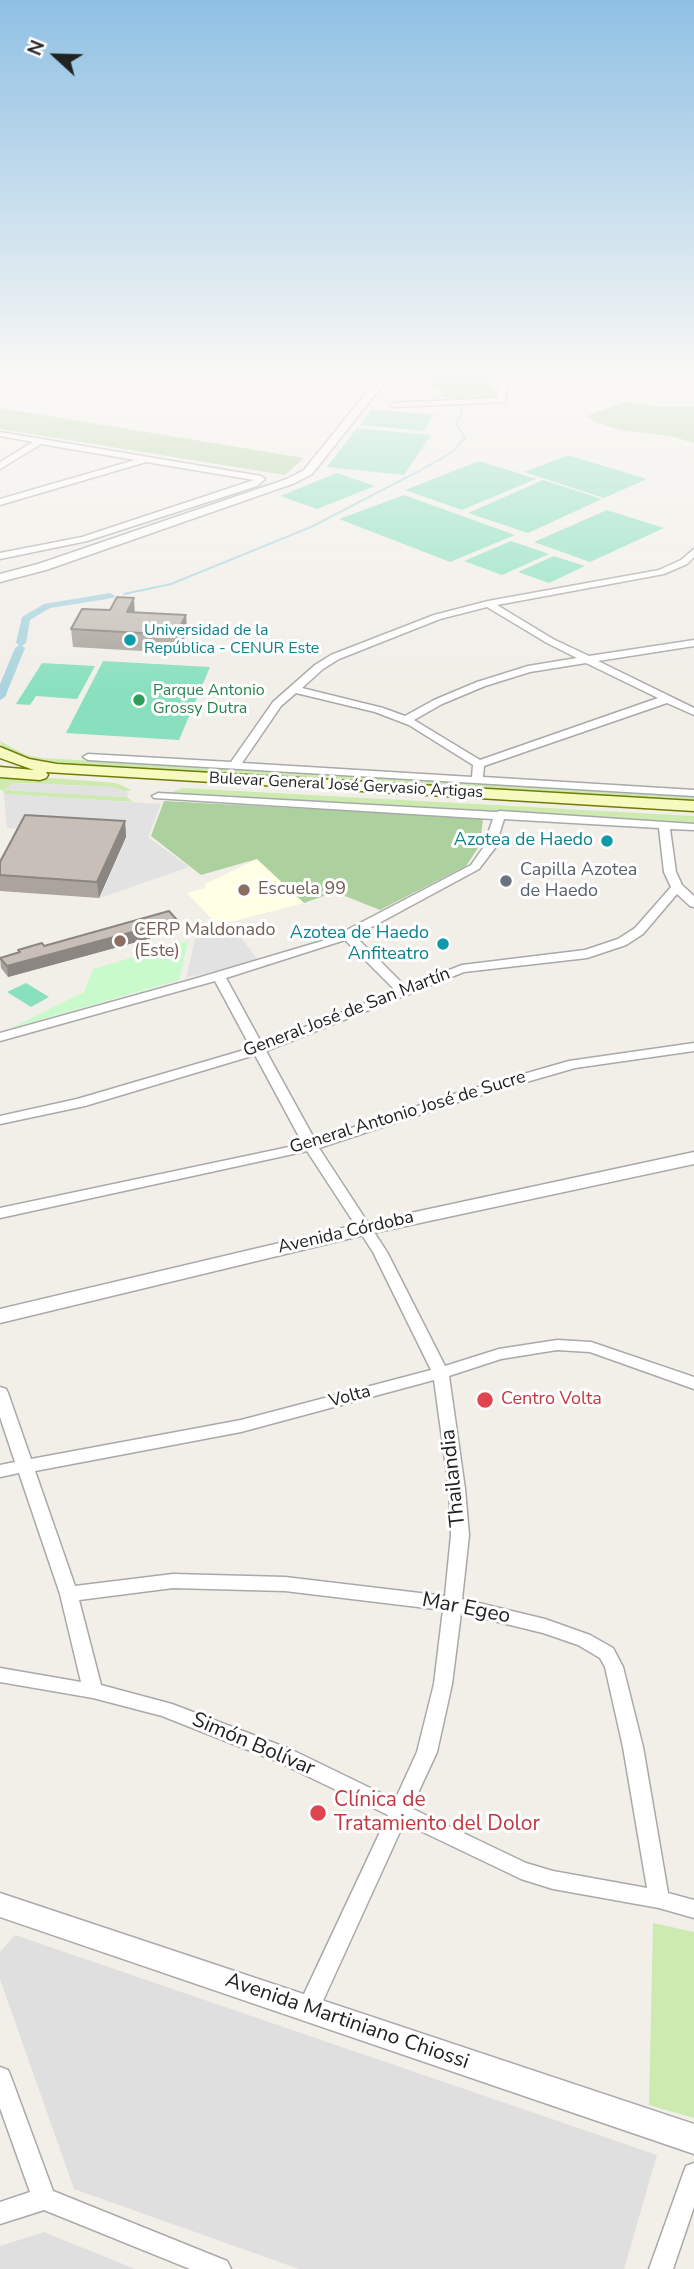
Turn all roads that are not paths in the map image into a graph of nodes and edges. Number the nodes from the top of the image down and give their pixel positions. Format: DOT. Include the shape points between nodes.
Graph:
graph roads {
  1 [pos="64,483"];
  2 [pos="251,483"];
  3 [pos="285,483"];
  4 [pos="218,496"];
  5 [pos="0,502"];
  6 [pos="231,503"];
  7 [pos="694,552"];
  8 [pos="0,556"];
  9 [pos="2,573"];
  10 [pos="488,604"];
  11 [pos="694,643"];
  12 [pos="587,659"];
  13 [pos="294,688"];
  14 [pos="667,699"];
  15 [pos="694,712"];
  16 [pos="406,720"];
  17 [pos="0,752"];
  18 [pos="88,757"];
  19 [pos="479,764"];
  20 [pos="234,766"];
  21 [pos="0,772"];
  22 [pos="477,780"];
  23 [pos="694,793"];
  24 [pos="158,796"];
  25 [pos="694,806"];
  26 [pos="694,813"];
  27 [pos="500,814"];
  28 [pos="664,825"];
  29 [pos="694,827"];
  30 [pos="677,887"];
  31 [pos="694,903"];
  32 [pos="347,935"];
  33 [pos="219,976"];
  34 [pos="404,992"];
  35 [pos="0,1037"];
  36 [pos="694,1047"];
  37 [pos="258,1049"];
  38 [pos="0,1120"];
  39 [pos="311,1146"];
  40 [pos="694,1158"];
  41 [pos="0,1213"];
  42 [pos="363,1229"];
  43 [pos="0,1316"];
  44 [pos="441,1373"];
  45 [pos="694,1383"];
  46 [pos="0,1393"];
  47 [pos="23,1466"];
  48 [pos="0,1471"];
  49 [pos="69,1594"];
  50 [pos="453,1604"];
  51 [pos="0,1675"];
  52 [pos="93,1691"];
  53 [pos="400,1813"];
  54 [pos="659,1899"];
  55 [pos="0,1905"];
  56 [pos="694,1909"];
  57 [pos="308,2009"];
  58 [pos="0,2077"];
  59 [pos="694,2139"];
  60 [pos="694,2174"];
  61 [pos="44,2199"];
  62 [pos="0,2213"];
  63 [pos="219,2269"];
  64 [pos="661,2269"];
  1 -- 5 [label="street"];
  2 -- 4 [label="street"];
  3 -- 6 [label="street"];
  4 -- 6 [label="street"];
  4 -- 8 [label="street" via="84,539"];
  6 -- 9 [label="street"];
  7 -- 10 [label="street" via="661,572"];
  10 -- 12 [label="street"];
  10 -- 13 [label="street" via="437,617 335,657"];
  11 -- 12 [label="street"];
  12 -- 14 [label="street"];
  12 -- 16 [label="street" via="528,669 481,684"];
  13 -- 16 [label="street"];
  13 -- 20 [label="street" via="277,704"];
  14 -- 15 [label="street"];
  14 -- 19 [label="street"];
  16 -- 19 [label="street"];
  17 -- 25 [label="main road, Bulevar General José Gervasio Artigas" via="57,769"];
  18 -- 20 [label="street, Bulevar General José Gervasio Artigas"];
  19 -- 22 [label="street"];
  20 -- 22 [label="street, Bulevar General José Gervasio Artigas"];
  21 -- 26 [label="main road, Bulevar General José Gervasio Artigas"];
  22 -- 23 [label="street, Bulevar General José Gervasio Artigas"];
  24 -- 27 [label="street, Bulevar General José Gervasio Artigas"];
  27 -- 28 [label="street, Bulevar General José Gervasio Artigas"];
  27 -- 32 [label="street" via="489,848 475,867"];
  28 -- 29 [label="street, Bulevar General José Gervasio Artigas"];
  28 -- 30 [label="street" via="670,872"];
  30 -- 31 [label="street"];
  30 -- 34 [label="street, General José de San Martín" via="639,931 622,942 587,954 472,967"];
  32 -- 33 [label="street"];
  32 -- 34 [label="street"];
  33 -- 35 [label="street"];
  33 -- 37 [label="street, Thailandia"];
  34 -- 37 [label="street, General José de San Martín"];
  36 -- 39 [label="street, General Antonio José de Sucre" via="618,1056 538,1073"];
  37 -- 38 [label="street, General José de San Martín" via="80,1103"];
  37 -- 39 [label="street, Thailandia"];
  39 -- 41 [label="street, General Antonio José de Sucre"];
  39 -- 42 [label="street, Thailandia"];
  40 -- 42 [label="street, Avenida Córdoba"];
  42 -- 43 [label="street, Avenida Córdoba"];
  42 -- 44 [label="street, Thailandia" via="380,1252"];
  44 -- 45 [label="street, Volta" via="499,1354 557,1345 591,1347"];
  44 -- 47 [label="street, Volta" via="241,1426"];
  44 -- 50 [label="street, Thailandia" via="460,1535"];
  46 -- 47 [label="street"];
  47 -- 48 [label="street, Volta"];
  47 -- 49 [label="street"];
  49 -- 50 [label="street, Mar Egeo" via="173,1581 218,1581 285,1584"];
  49 -- 52 [label="street"];
  50 -- 53 [label="street, Thailandia" via="443,1684 430,1738"];
  50 -- 54 [label="street, Mar Egeo" via="545,1626 607,1653 633,1747"];
  51 -- 52 [label="street, Simón Bolívar"];
  52 -- 53 [label="street, Simón Bolívar" via="165,1709 234,1735"];
  53 -- 54 [label="street, Simón Bolívar" via="521,1870"];
  53 -- 57 [label="street, Thailandia"];
  54 -- 56 [label="street, Simón Bolívar"];
  55 -- 57 [label="street, Avenida Martiniano Chiossi"];
  57 -- 59 [label="street, Avenida Martiniano Chiossi"];
  58 -- 61 [label="street"];
  60 -- 64 [label="street"];
  61 -- 62 [label="street"];
  61 -- 63 [label="street"];
}
